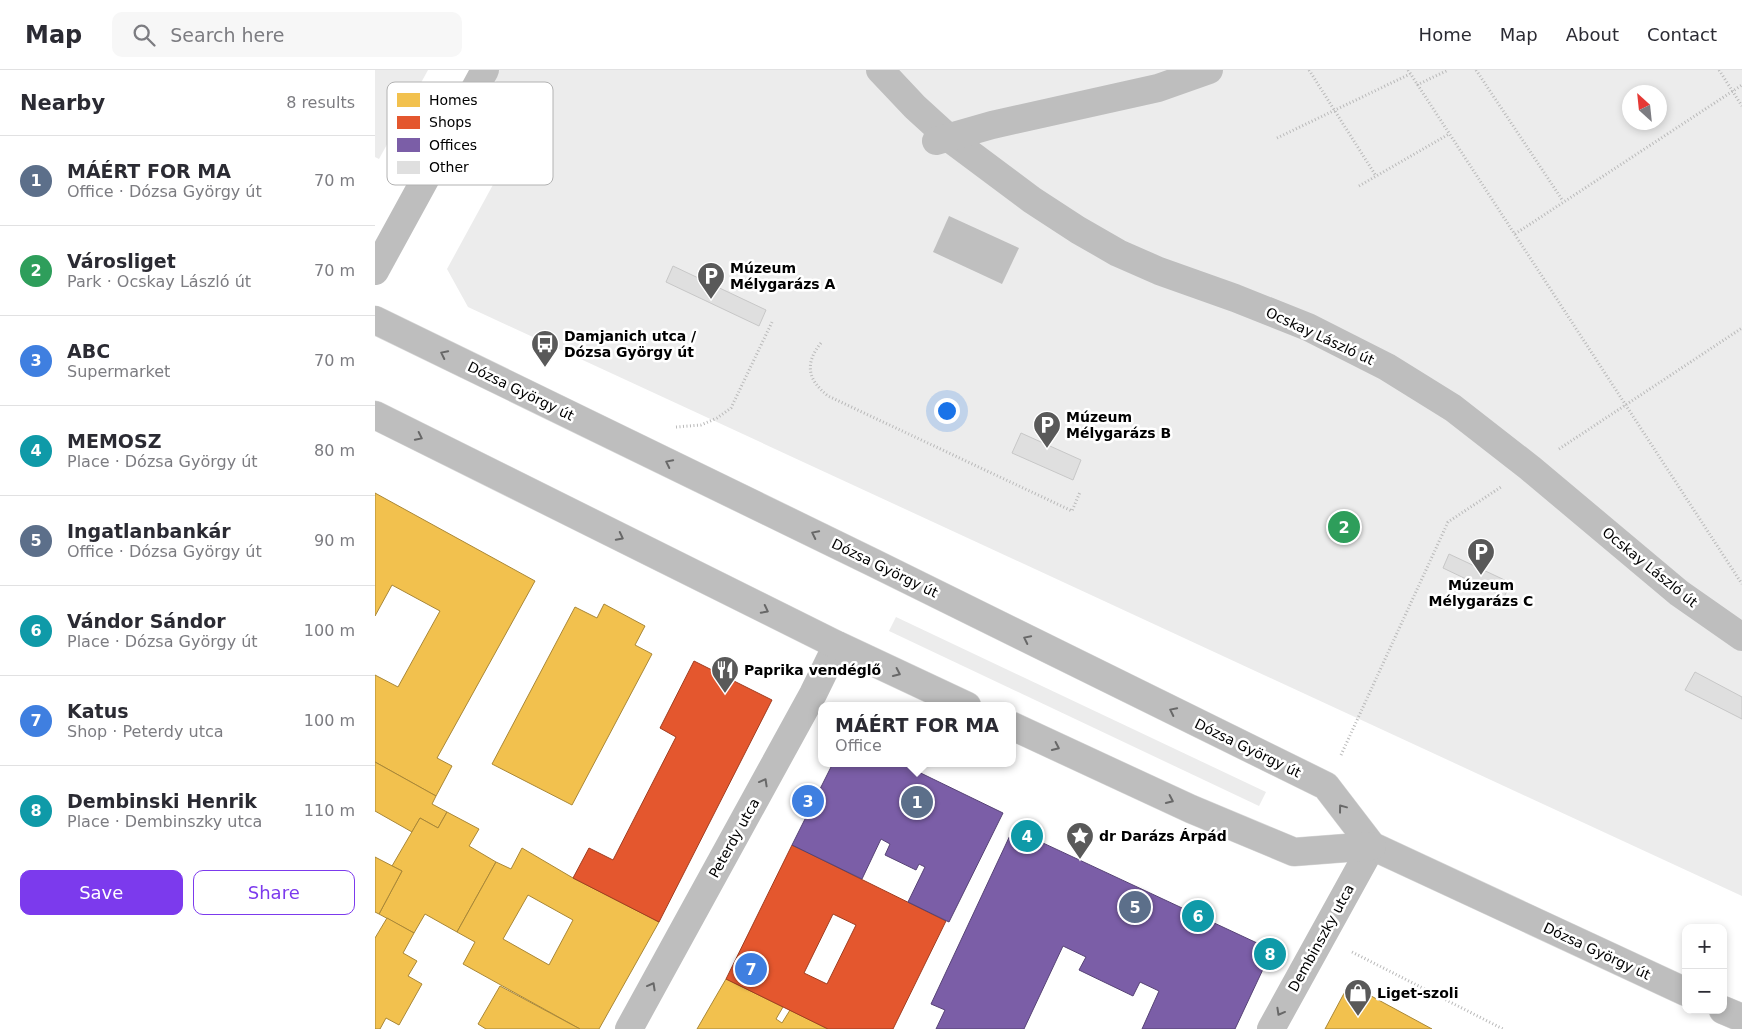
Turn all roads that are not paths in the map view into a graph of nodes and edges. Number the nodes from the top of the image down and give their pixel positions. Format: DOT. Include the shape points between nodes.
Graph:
graph roads {
  1 [pos="485,70"];
  2 [pos="880,70"];
  3 [pos="1209,70"];
  4 [pos="478,82"];
  5 [pos="938,141"];
  6 [pos="422,185"];
  7 [pos="375,271"];
  8 [pos="375,320"];
  9 [pos="375,415"];
  10 [pos="1742,637"];
  11 [pos="837,645"];
  12 [pos="958,702"];
  13 [pos="1016,728"];
  14 [pos="1372,846"];
  15 [pos="1682,990"];
  16 [pos="1727,1012"];
  17 [pos="1742,1018"];
  18 [pos="629,1029"];
  19 [pos="1271,1029"];
  1 -- 4 [label="main road"];
  2 -- 5 [label="main road, Ocskay László út" via="915,107"];
  3 -- 5 [label="main road" via="1158,88"];
  5 -- 10 [label="main road, Ocskay László út" via="1118,253 1308,327 1387,367 1453,408 1679,593"];
  6 -- 7 [label="main road"];
  14 -- 8 [label="main road, Dózsa György út, one-way" via="1326,786 875,562"];
  9 -- 11 [label="main road, one-way"];
  11 -- 12 [label="main road, one-way"];
  18 -- 11 [label="main road, Peterdy utca, one-way"];
  13 -- 14 [label="main road, Dózsa György út, one-way" via="1191,810 1294,852"];
  14 -- 15 [label="main road, Dózsa György út"];
  14 -- 19 [label="main road, Dembinszky utca, one-way"];
  16 -- 17 [label="main road"];
}
